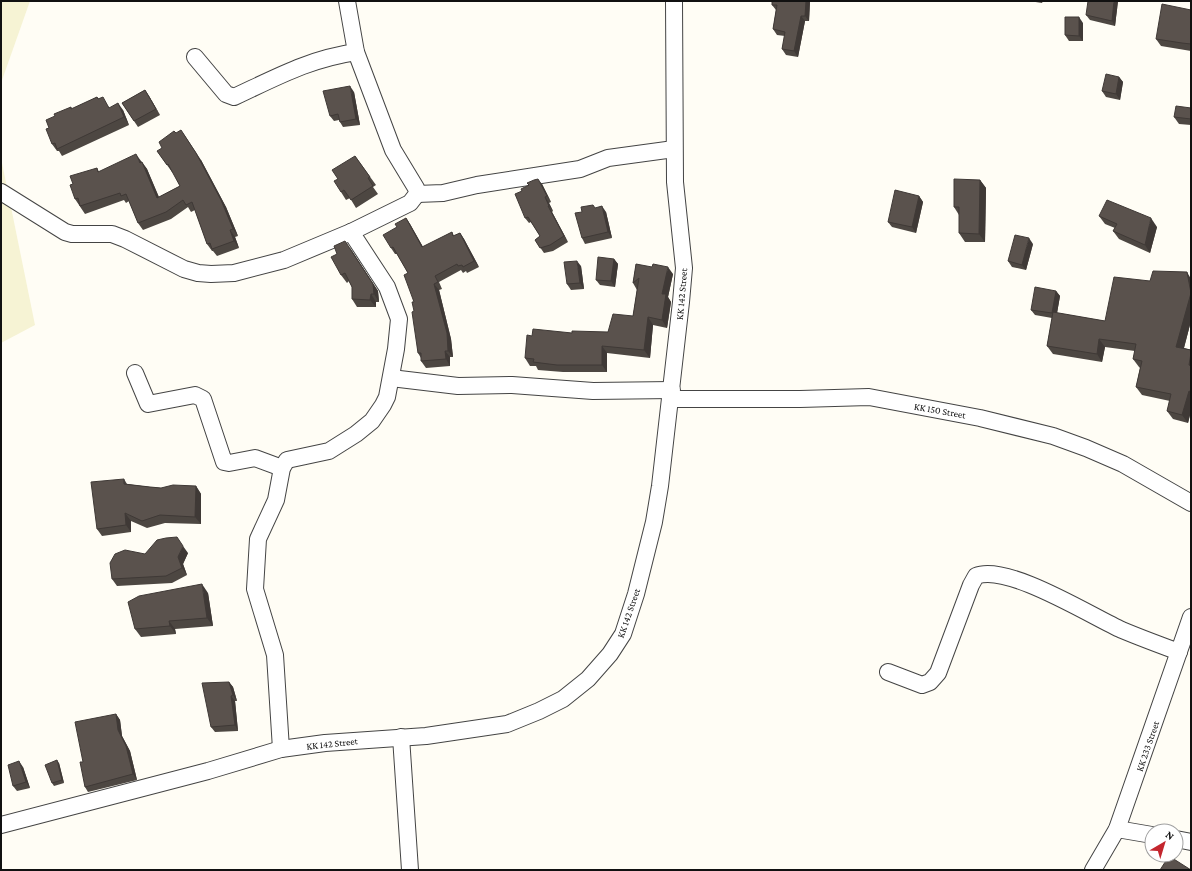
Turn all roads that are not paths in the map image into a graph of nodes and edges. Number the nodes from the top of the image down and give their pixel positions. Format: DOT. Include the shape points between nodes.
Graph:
graph roads {
  1 [pos="347,1"];
  2 [pos="674,1"];
  3 [pos="356,52"];
  4 [pos="195,57"];
  5 [pos="674,149"];
  6 [pos="1,192"];
  7 [pos="417,194"];
  8 [pos="351,232"];
  9 [pos="135,372"];
  10 [pos="391,378"];
  11 [pos="671,394"];
  12 [pos="282,468"];
  13 [pos="1191,503"];
  14 [pos="1191,617"];
  15 [pos="1179,652"];
  16 [pos="888,672"];
  17 [pos="401,737"];
  18 [pos="282,749"];
  19 [pos="1,825"];
  20 [pos="1117,830"];
  21 [pos="1144,834"];
  22 [pos="410,870"];
  23 [pos="1093,870"];
  1 -- 3 [label="street"];
  2 -- 5 [label="street, KK 142 Street"];
  3 -- 4 [label="street" via="330,55 310,61 234,97 226,94"];
  3 -- 7 [label="street" via="393,150"];
  5 -- 7 [label="street" via="608,158 580,169 443,193"];
  5 -- 11 [label="street, KK 142 Street" via="684,268"];
  6 -- 8 [label="street" via="65,232 112,234 184,269 211,274 234,273 284,260"];
  7 -- 8 [label="street" via="410,203"];
  8 -- 10 [label="street" via="387,287 399,319"];
  9 -- 12 [label="street" via="148,404 195,395 203,399 224,462 255,458"];
  10 -- 11 [label="street, KK 150 Street" via="458,386 512,385"];
  10 -- 12 [label="street" via="384,405 372,421 329,451 290,459"];
  11 -- 13 [label="street, KK 150 Street" via="800,399 869,397 980,418 1053,436 1086,448 1123,464"];
  11 -- 17 [label="street, KK 142 Street" via="652,529 623,634 610,654 588,679 563,699 539,711 506,724 426,736"];
  12 -- 18 [label="street" via="276,500 258,539 255,589 274,655"];
  14 -- 15 [label="street, KK 233 Street"];
  15 -- 16 [label="street" via="1122,629 1037,588 1002,576 982,574 976,576 971,585 938,673 930,682 922,685"];
  15 -- 20 [label="street, KK 233 Street"];
  17 -- 18 [label="street, KK 142 Street"];
  17 -- 22 [label="street"];
  18 -- 19 [label="street, KK 142 Street"];
  20 -- 21 [label="street"];
  20 -- 23 [label="street, KK 233 Street"];
}
